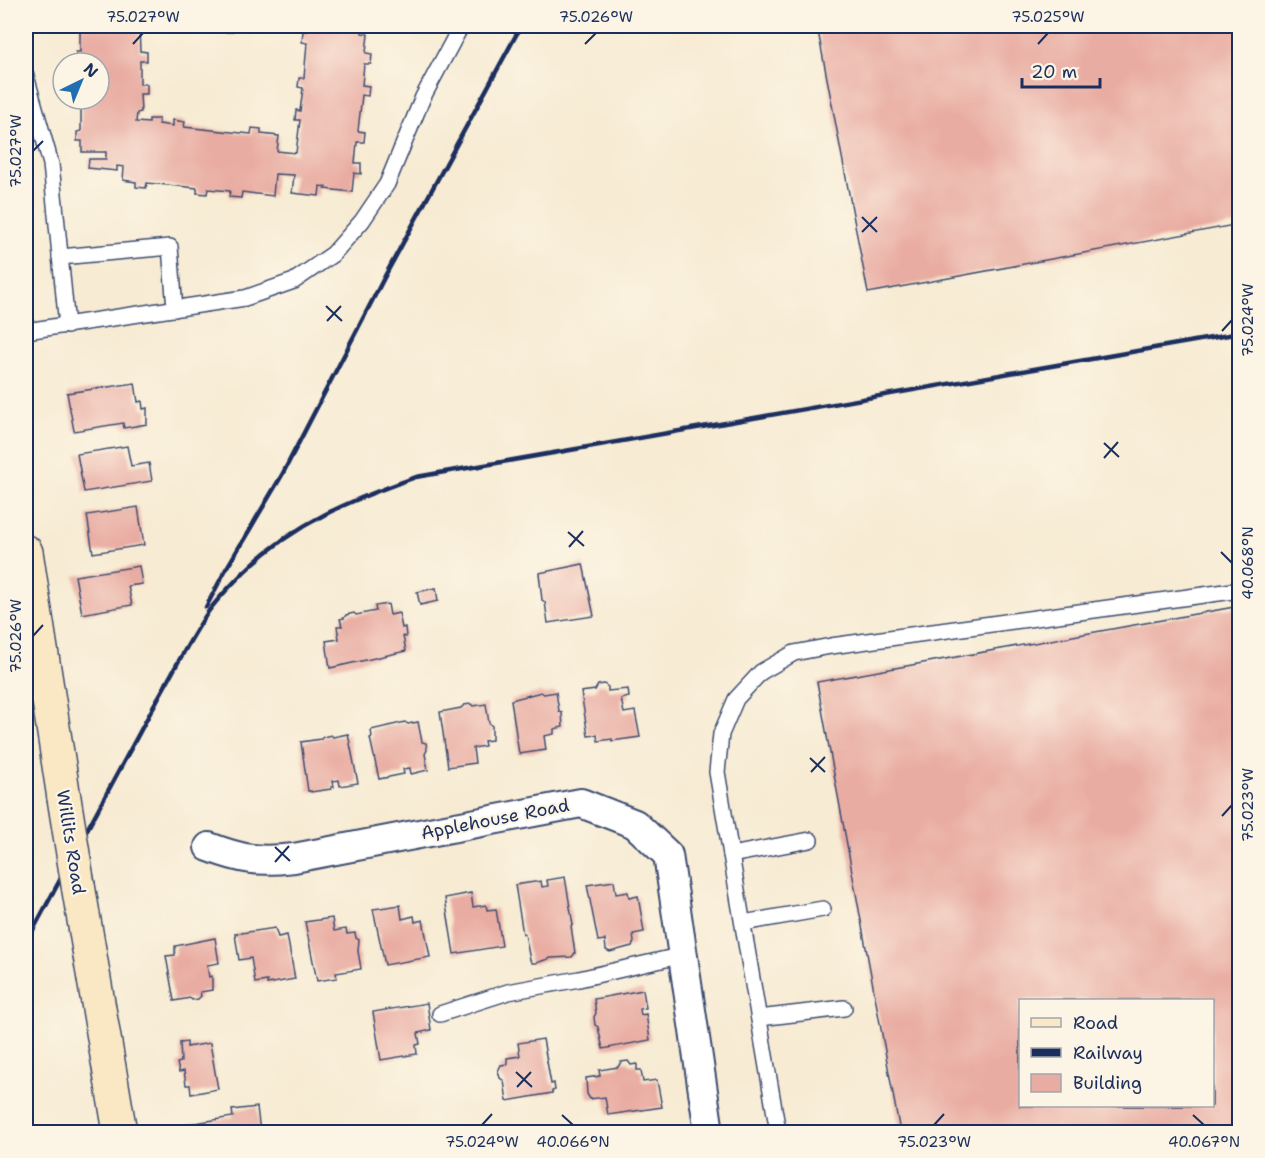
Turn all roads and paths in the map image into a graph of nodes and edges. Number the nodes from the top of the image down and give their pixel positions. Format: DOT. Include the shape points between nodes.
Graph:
graph roads {
  1 [pos="461,26"];
  2 [pos="26,76"];
  3 [pos="60,257"];
  4 [pos="175,309"];
  5 [pos="67,326"];
  6 [pos="26,331"];
  7 [pos="26,552"];
  8 [pos="1239,590"];
  9 [pos="36,687"];
  10 [pos="810,840"];
  11 [pos="209,847"];
  12 [pos="731,855"];
  13 [pos="823,909"];
  14 [pos="743,923"];
  15 [pos="683,955"];
  16 [pos="844,1008"];
  17 [pos="440,1014"];
  18 [pos="759,1018"];
  19 [pos="120,1132"];
  20 [pos="709,1132"];
  21 [pos="778,1132"];
  1 -- 4 [label="lane" via="423,97 387,184 333,254 294,281 245,298"];
  2 -- 3 [label="lane" via="51,164"];
  3 -- 4 [label="lane" via="170,247"];
  3 -- 5 [label="lane"];
  4 -- 5 [label="lane"];
  5 -- 6 [label="lane"];
  7 -- 9 [label="street, Willits Road"];
  8 -- 12 [label="lane" via="794,653 761,672 742,692 720,734 717,772"];
  9 -- 19 [label="street, Willits Road, bridge" via="64,798"];
  10 -- 12 [label="lane"];
  11 -- 15 [label="street, Applehouse Road" via="236,857 264,861 294,858 581,803 635,824 668,855"];
  12 -- 14 [label="lane"];
  13 -- 14 [label="lane"];
  14 -- 18 [label="lane"];
  15 -- 17 [label="lane" via="508,992"];
  15 -- 20 [label="street, Applehouse Road"];
  16 -- 18 [label="lane"];
  18 -- 21 [label="lane"];
}
